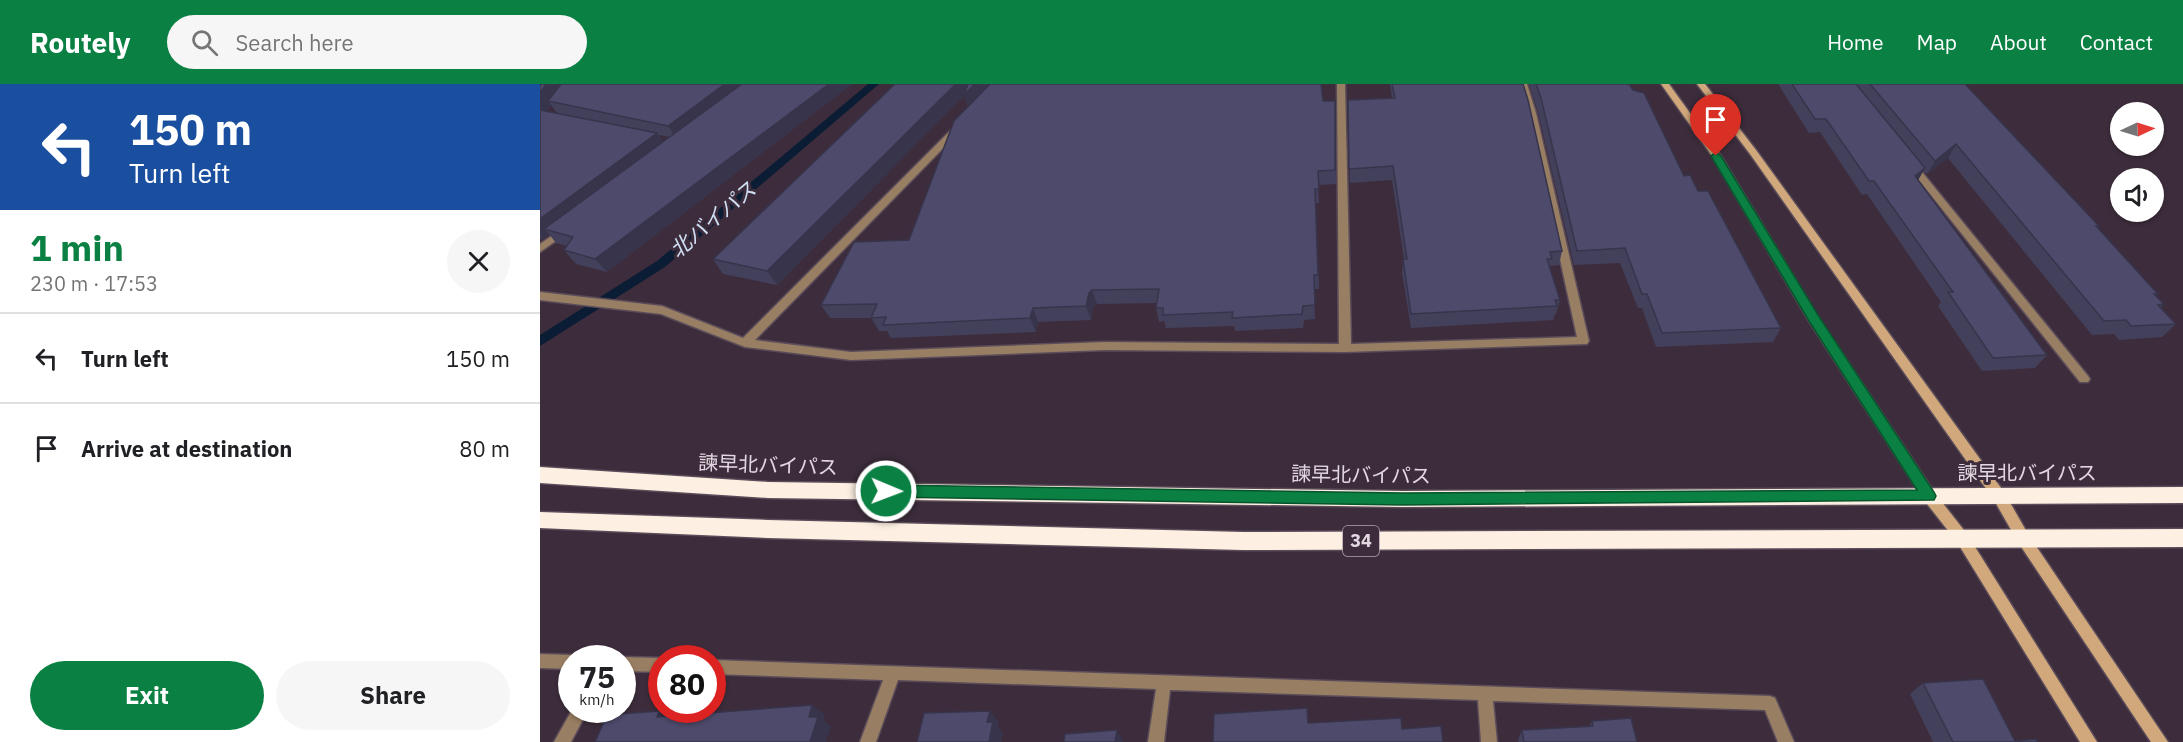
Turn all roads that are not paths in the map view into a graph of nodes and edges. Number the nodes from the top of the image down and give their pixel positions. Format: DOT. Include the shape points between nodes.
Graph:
graph roads {
  1 [pos="1341,84"];
  2 [pos="1523,84"];
  3 [pos="1665,84"];
  4 [pos="1701,84"];
  5 [pos="968,117"];
  6 [pos="1906,158"];
  7 [pos="577,221"];
  8 [pos="540,249"];
  9 [pos="540,296"];
  10 [pos="745,343"];
  11 [pos="1346,348"];
  12 [pos="2084,380"];
  13 [pos="540,475"];
  14 [pos="2183,495"];
  15 [pos="1929,496"];
  16 [pos="1999,496"];
  17 [pos="540,520"];
  18 [pos="1962,538"];
  19 [pos="2024,538"];
  20 [pos="2183,538"];
  21 [pos="540,661"];
  22 [pos="558,662"];
  23 [pos="726,667"];
  24 [pos="893,673"];
  25 [pos="1164,682"];
  26 [pos="1485,693"];
  27 [pos="573,723"];
  28 [pos="562,742"];
  29 [pos="868,742"];
  30 [pos="1156,742"];
  31 [pos="1489,742"];
  32 [pos="1786,742"];
  33 [pos="2089,742"];
  34 [pos="2160,742"];
  1 -- 11 [label="street"];
  2 -- 11 [label="street" via="1582,341"];
  3 -- 15 [label="street" via="1716,156"];
  4 -- 16 [label="street"];
  5 -- 10 [label="street"];
  6 -- 12 [label="street"];
  7 -- 8 [label="street"];
  9 -- 10 [label="street" via="662,310"];
  10 -- 11 [label="street" via="851,356 1105,346"];
  13 -- 15 [label="highway, 諫早北バイパス / 34" via="768,490 1403,499"];
  14 -- 16 [label="highway, 諫早北バイパス / 34"];
  15 -- 16 [label="highway, 諫早北バイパス / 34"];
  15 -- 18 [label="street"];
  16 -- 19 [label="street"];
  17 -- 18 [label="highway, 34" via="1243,541"];
  18 -- 19 [label="highway, 34"];
  18 -- 33 [label="street"];
  19 -- 20 [label="highway, 34"];
  19 -- 34 [label="street"];
  21 -- 22 [label="street"];
  23 -- 24 [label="street"];
  24 -- 25 [label="street"];
  24 -- 29 [label="street"];
  25 -- 26 [label="street"];
  25 -- 30 [label="street"];
  26 -- 31 [label="street"];
  26 -- 32 [label="street" via="1770,703"];
  27 -- 28 [label="street"];
}
